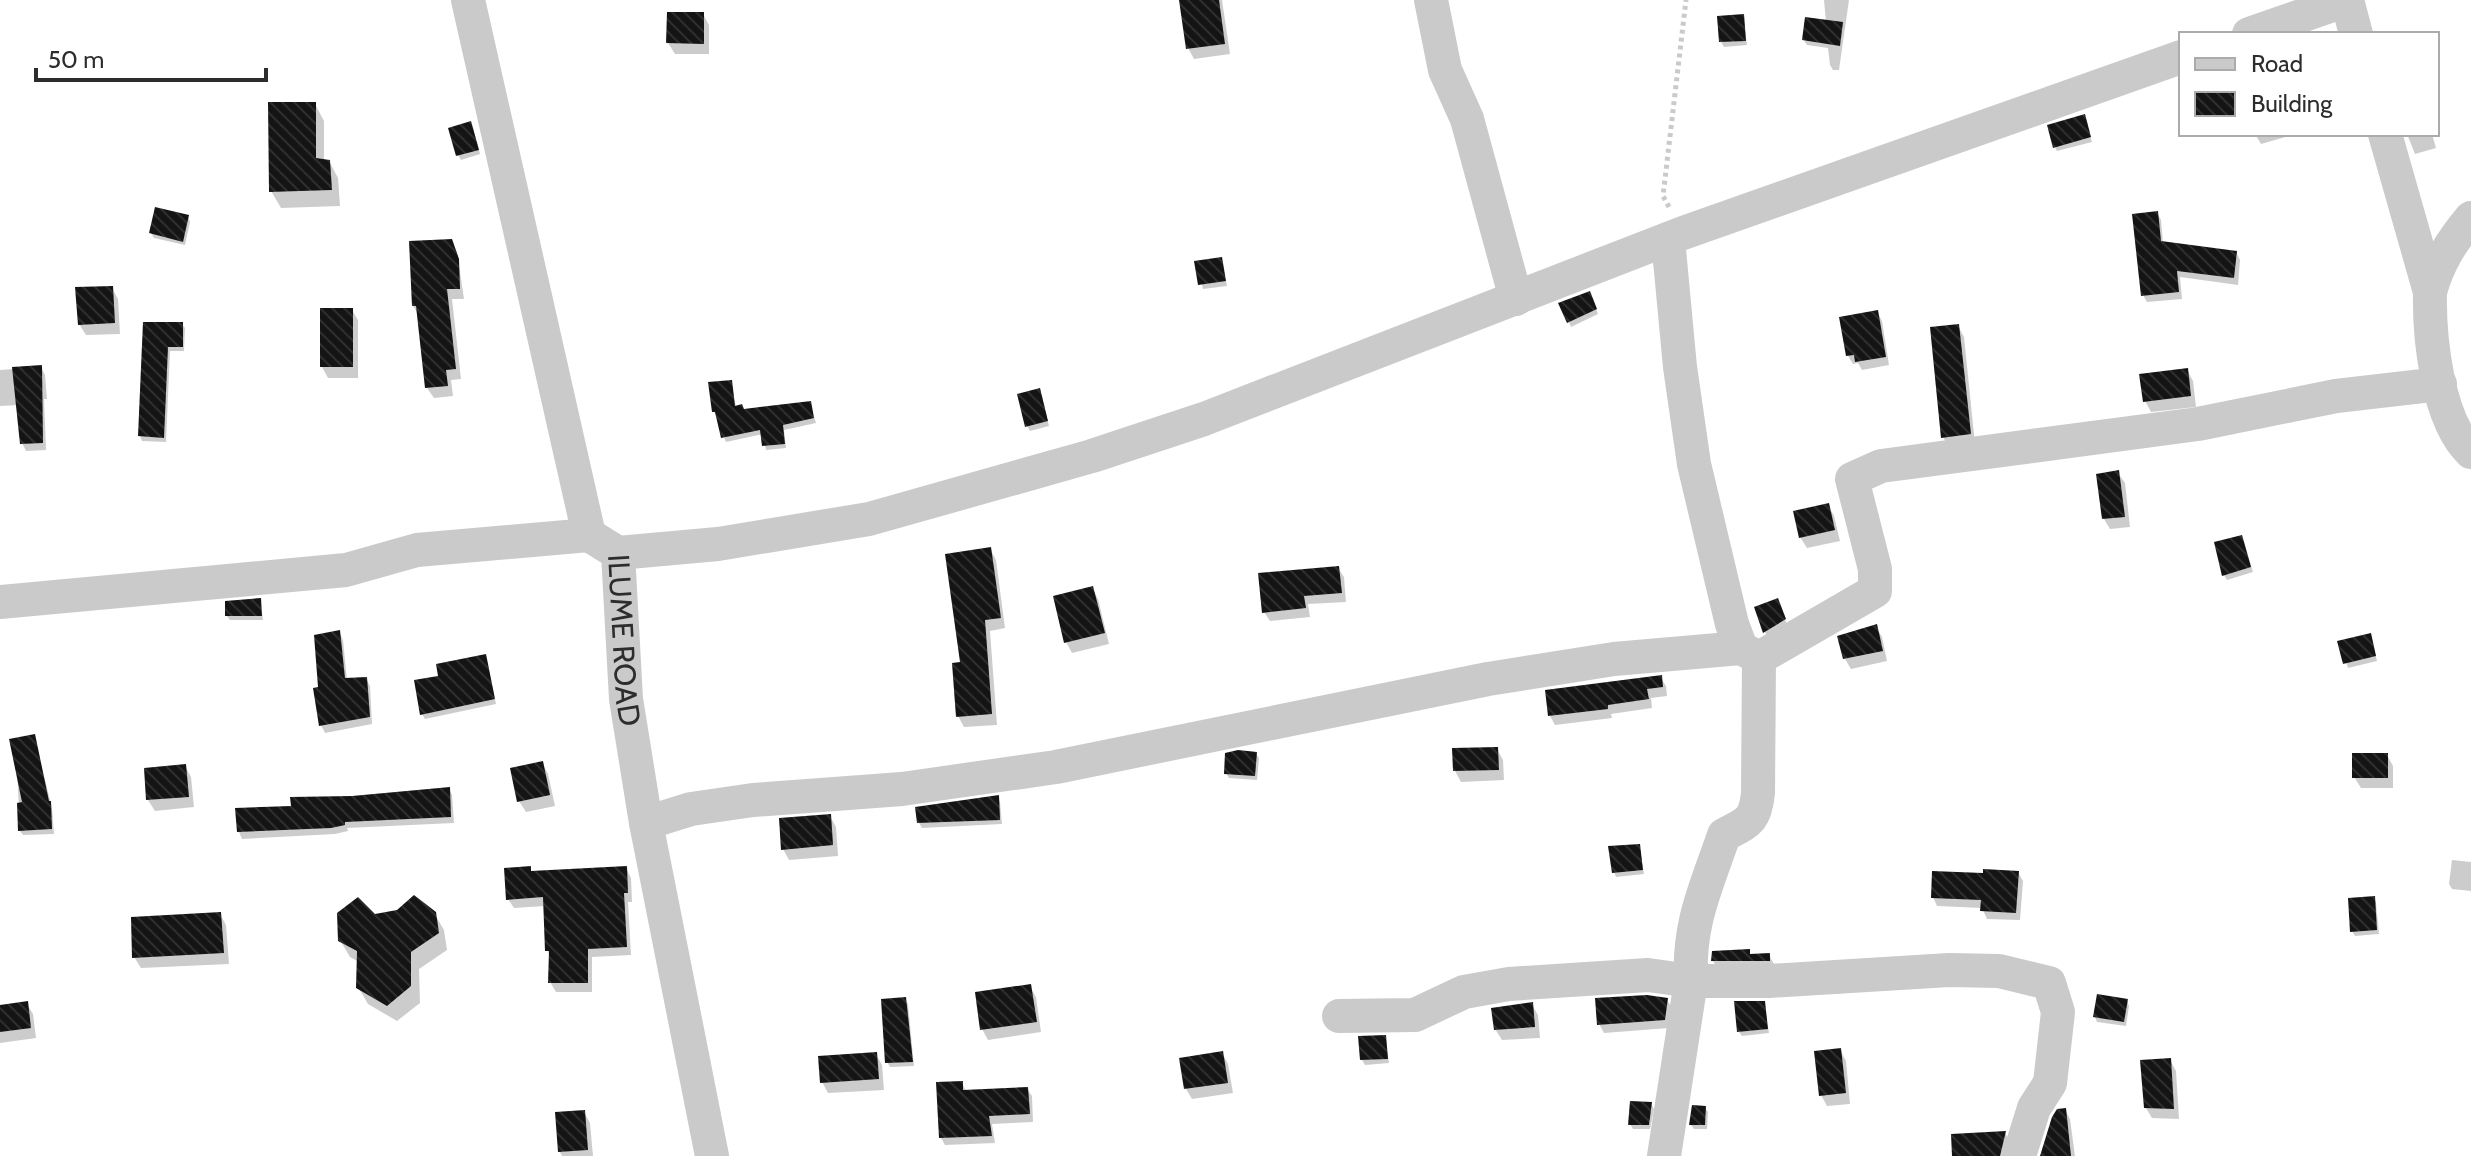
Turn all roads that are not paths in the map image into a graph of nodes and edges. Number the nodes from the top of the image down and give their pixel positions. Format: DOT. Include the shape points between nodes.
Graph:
graph roads {
  1 [pos="468,0"];
  2 [pos="1431,0"];
  3 [pos="2347,0"];
  4 [pos="2255,32"];
  5 [pos="2355,32"];
  6 [pos="2179,58"];
  7 [pos="2386,136"];
  8 [pos="2471,218"];
  9 [pos="1675,236"];
  10 [pos="2430,292"];
  11 [pos="1516,299"];
  12 [pos="2440,384"];
  13 [pos="2471,452"];
  14 [pos="589,535"];
  15 [pos="618,553"];
  16 [pos="0,602"];
  17 [pos="1750,653"];
  18 [pos="646,823"];
  19 [pos="1691,981"];
  20 [pos="1339,1016"];
  21 [pos="712,1156"];
  22 [pos="1664,1156"];
  23 [pos="2019,1156"];
  1 -- 14 [label="street, ILUME ROAD"];
  2 -- 11 [label="street" via="1445,70 1467,119"];
  3 -- 4 [label="street"];
  3 -- 5 [label="street"];
  6 -- 9 [label="street"];
  7 -- 10 [label="street"];
  8 -- 10 [label="street" via="2438,264"];
  9 -- 11 [label="street"];
  9 -- 17 [label="street" via="1680,367 1694,464 1732,624"];
  10 -- 12 [label="street" via="2429,329"];
  11 -- 15 [label="street" via="1204,419 869,519 718,544"];
  12 -- 13 [label="street"];
  12 -- 17 [label="street" via="2336,396 2198,424 1881,466 1852,479 1875,569 1875,591"];
  14 -- 15 [label="street, ILUME ROAD"];
  14 -- 16 [label="street" via="417,550 346,570"];
  15 -- 18 [label="street, ILUME ROAD" via="626,699"];
  17 -- 18 [label="street" via="1614,659 1488,679 1056,767 902,789 753,800 691,809"];
  17 -- 19 [label="street" via="1756,811 1751,821 1724,835 1696,910"];
  18 -- 21 [label="street, ILUME ROAD"];
  19 -- 20 [label="street" via="1648,975 1509,984 1464,992 1415,1015"];
  19 -- 22 [label="street"];
  19 -- 23 [label="street" via="1949,970 1999,971 2049,983 2058,1012 2050,1083 2034,1108"];
}
